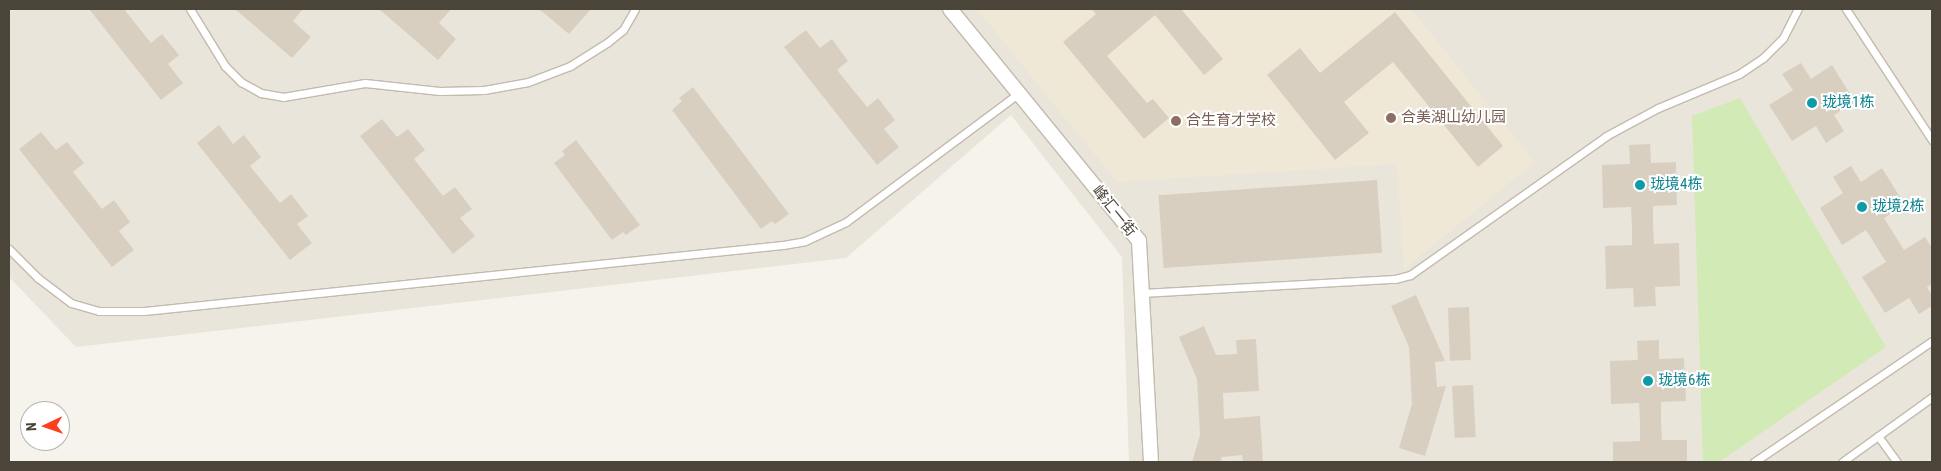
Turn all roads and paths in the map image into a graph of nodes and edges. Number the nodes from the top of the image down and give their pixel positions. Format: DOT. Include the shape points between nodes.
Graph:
graph roads {
  1 [pos="190,9"];
  2 [pos="635,9"];
  3 [pos="950,9"];
  4 [pos="1798,9"];
  5 [pos="1846,9"];
  6 [pos="1019,93"];
  7 [pos="1932,140"];
  8 [pos="9,248"];
  9 [pos="1142,293"];
  10 [pos="1932,341"];
  11 [pos="1932,397"];
  12 [pos="1878,436"];
  13 [pos="1151,462"];
  14 [pos="1754,462"];
  15 [pos="1842,462"];
  16 [pos="1897,462"];
  1 -- 2 [label="lane" via="226,66 241,82 261,93 283,98 365,83 440,92 484,90 528,82 570,66 608,42 623,30"];
  3 -- 6 [label="street, 峰汇一街"];
  4 -- 9 [label="lane" via="1783,38 1740,74 1658,108 1606,136 1410,275 1395,279"];
  5 -- 7 [label="lane"];
  6 -- 8 [label="lane" via="846,222 827,234 791,244 144,311 99,311 71,303 38,278"];
  6 -- 9 [label="street, 峰汇一街" via="1139,240"];
  9 -- 13 [label="street, 峰汇一街"];
  10 -- 14 [label="lane"];
  11 -- 12 [label="lane"];
  12 -- 15 [label="lane"];
  12 -- 16 [label="lane"];
}
